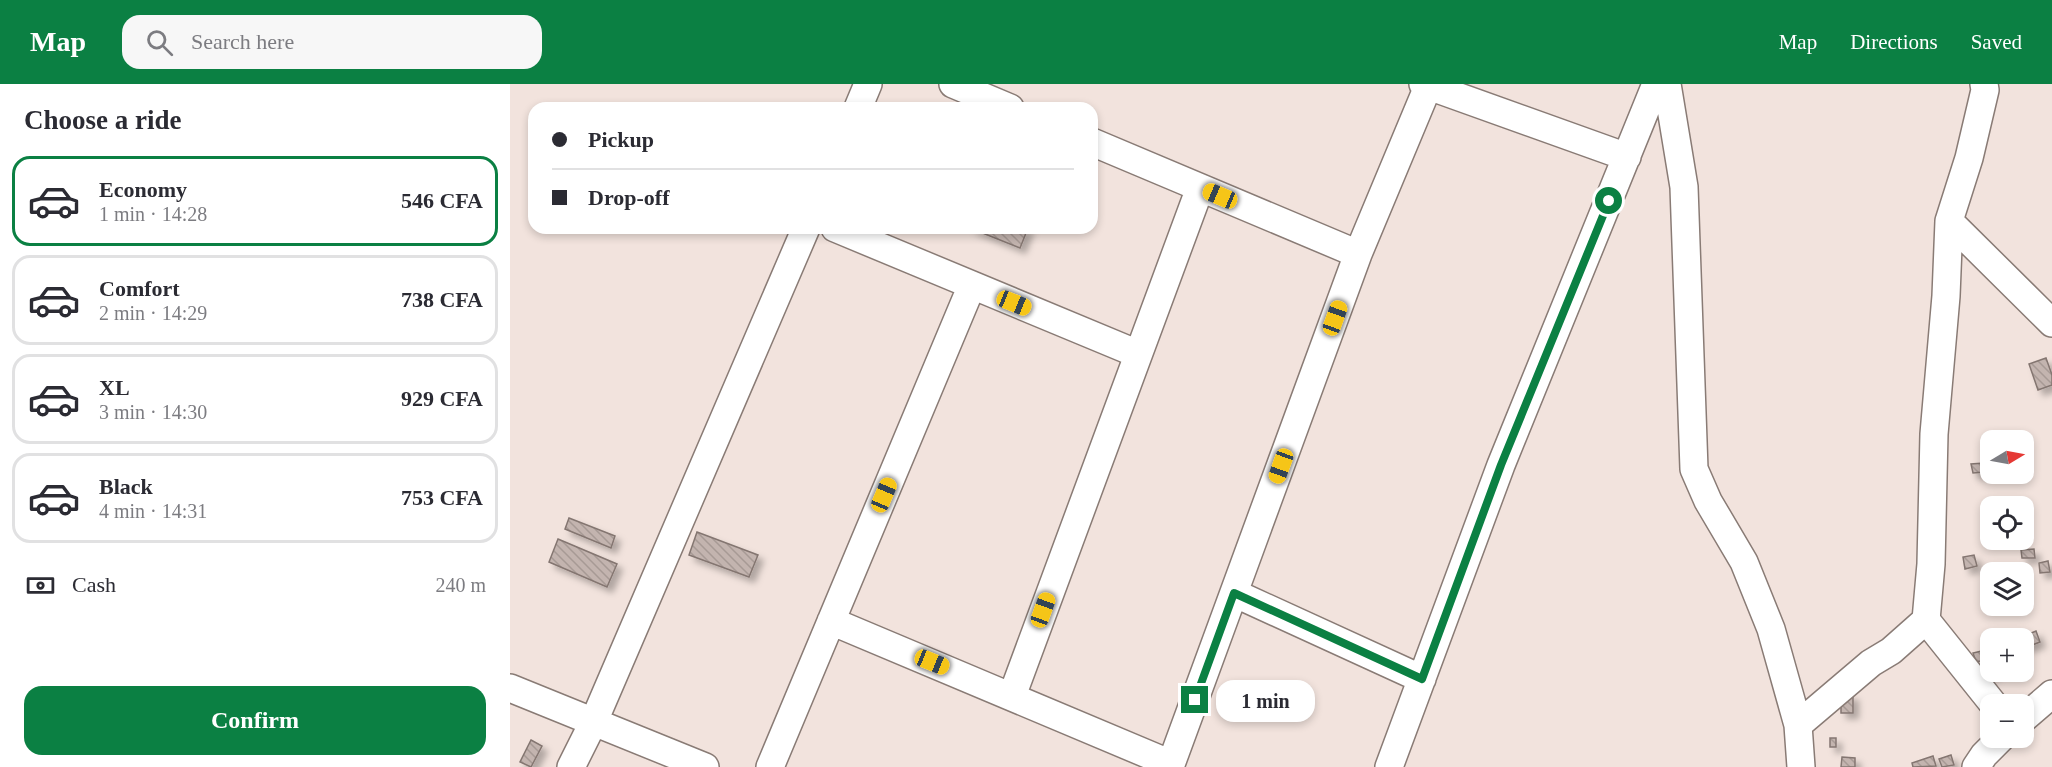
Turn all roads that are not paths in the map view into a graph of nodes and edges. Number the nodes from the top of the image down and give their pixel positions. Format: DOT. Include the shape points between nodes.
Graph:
graph roads {
  1 [pos="868,84"];
  2 [pos="953,84"];
  3 [pos="1656,84"];
  4 [pos="1667,84"];
  5 [pos="1984,84"];
  6 [pos="1427,85"];
  7 [pos="860,102"];
  8 [pos="996,102"];
  9 [pos="1098,145"];
  10 [pos="1627,157"];
  11 [pos="1200,188"];
  12 [pos="1949,221"];
  13 [pos="803,234"];
  14 [pos="849,234"];
  15 [pos="1358,254"];
  16 [pos="972,285"];
  17 [pos="2052,322"];
  18 [pos="1138,354"];
  19 [pos="1234,593"];
  20 [pos="1926,620"];
  21 [pos="831,621"];
  22 [pos="1422,679"];
  23 [pos="510,688"];
  24 [pos="1985,694"];
  25 [pos="2052,694"];
  26 [pos="1012,696"];
  27 [pos="2034,709"];
  28 [pos="594,721"];
  29 [pos="1798,725"];
  30 [pos="1991,748"];
  31 [pos="1171,766"];
  32 [pos="571,767"];
  33 [pos="705,767"];
  34 [pos="770,767"];
  35 [pos="1389,767"];
  36 [pos="1801,767"];
  37 [pos="1976,767"];
  1 -- 7 [label="street"];
  2 -- 8 [label="street"];
  3 -- 10 [label="street"];
  4 -- 29 [label="street" via="1684,187 1694,469 1744,562 1771,629"];
  5 -- 12 [label="street" via="1969,158"];
  6 -- 10 [label="street"];
  6 -- 15 [label="street"];
  9 -- 11 [label="street"];
  10 -- 22 [label="street" via="1501,465"];
  11 -- 15 [label="street"];
  11 -- 18 [label="street"];
  12 -- 17 [label="street"];
  12 -- 20 [label="street"];
  13 -- 28 [label="street"];
  14 -- 16 [label="street"];
  15 -- 19 [label="street"];
  16 -- 18 [label="street"];
  16 -- 21 [label="street"];
  18 -- 26 [label="street"];
  19 -- 22 [label="street"];
  19 -- 31 [label="street"];
  20 -- 24 [label="street"];
  20 -- 29 [label="street"];
  21 -- 26 [label="street"];
  21 -- 34 [label="street"];
  22 -- 35 [label="street"];
  23 -- 28 [label="street"];
  25 -- 27 [label="street"];
  26 -- 31 [label="street"];
  28 -- 32 [label="street"];
  28 -- 33 [label="street"];
  29 -- 36 [label="street"];
  30 -- 37 [label="street"];
}
